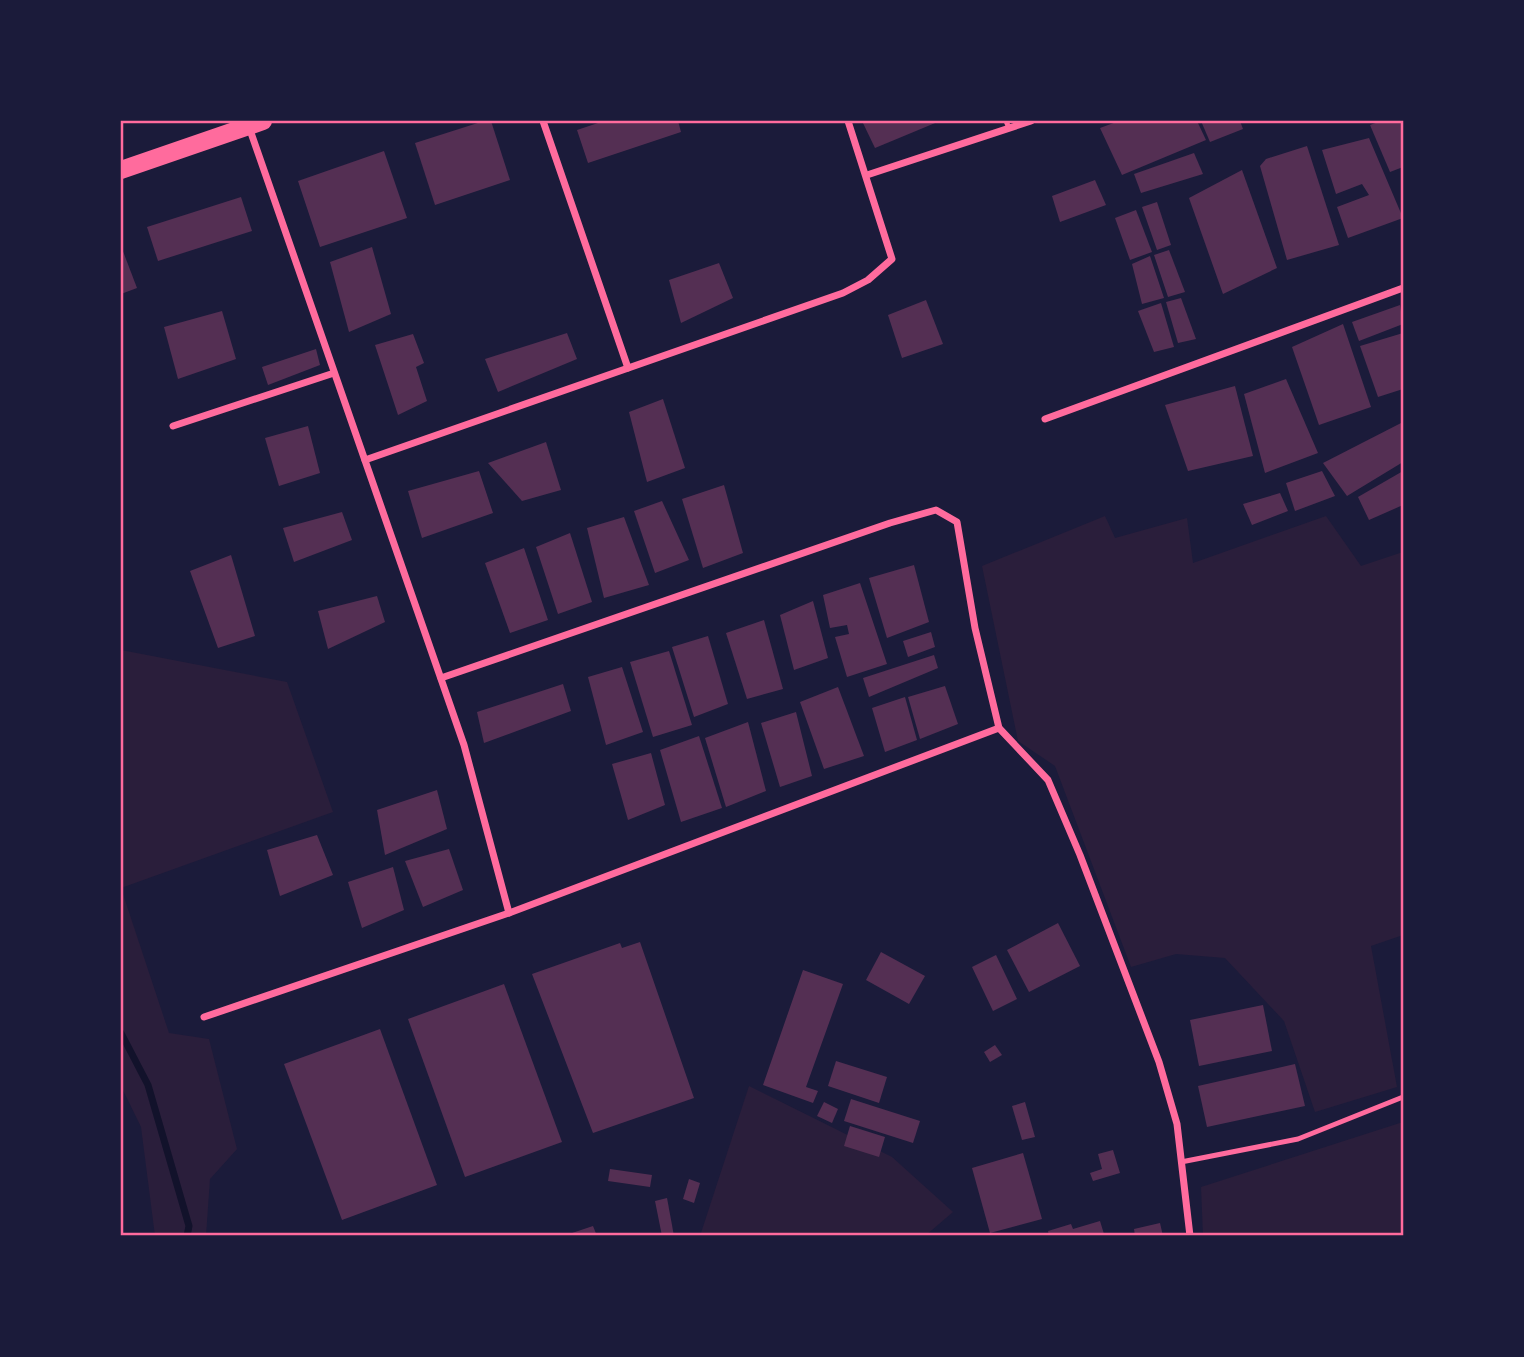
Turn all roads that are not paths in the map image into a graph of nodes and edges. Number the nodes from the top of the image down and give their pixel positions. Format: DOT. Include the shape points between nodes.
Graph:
graph roads {
  1 [pos="543,121"];
  2 [pos="848,121"];
  3 [pos="1031,121"];
  4 [pos="256,123"];
  5 [pos="1008,124"];
  6 [pos="121,170"];
  7 [pos="867,175"];
  8 [pos="1403,288"];
  9 [pos="628,368"];
  10 [pos="334,373"];
  11 [pos="1045,419"];
  12 [pos="173,426"];
  13 [pos="365,460"];
  14 [pos="441,678"];
  15 [pos="999,728"];
  16 [pos="509,913"];
  17 [pos="204,1017"];
  18 [pos="1403,1097"];
  19 [pos="1181,1162"];
  20 [pos="1190,1236"];
  1 -- 9 [label="street"];
  2 -- 7 [label="street"];
  3 -- 5 [label="street"];
  4 -- 6 [label="main road"];
  4 -- 10 [label="street"];
  5 -- 7 [label="street"];
  7 -- 9 [label="street" via="892,259 867,280"];
  8 -- 11 [label="street"];
  9 -- 13 [label="street"];
  10 -- 12 [label="street"];
  10 -- 13 [label="street"];
  13 -- 14 [label="street"];
  14 -- 15 [label="street" via="936,510 957,522 975,628"];
  14 -- 16 [label="street"];
  15 -- 16 [label="street"];
  15 -- 19 [label="street" via="1048,780 1080,855 1159,1062 1177,1124"];
  16 -- 17 [label="street"];
  18 -- 19 [label="lane" via="1298,1139"];
  19 -- 20 [label="street"];
}
